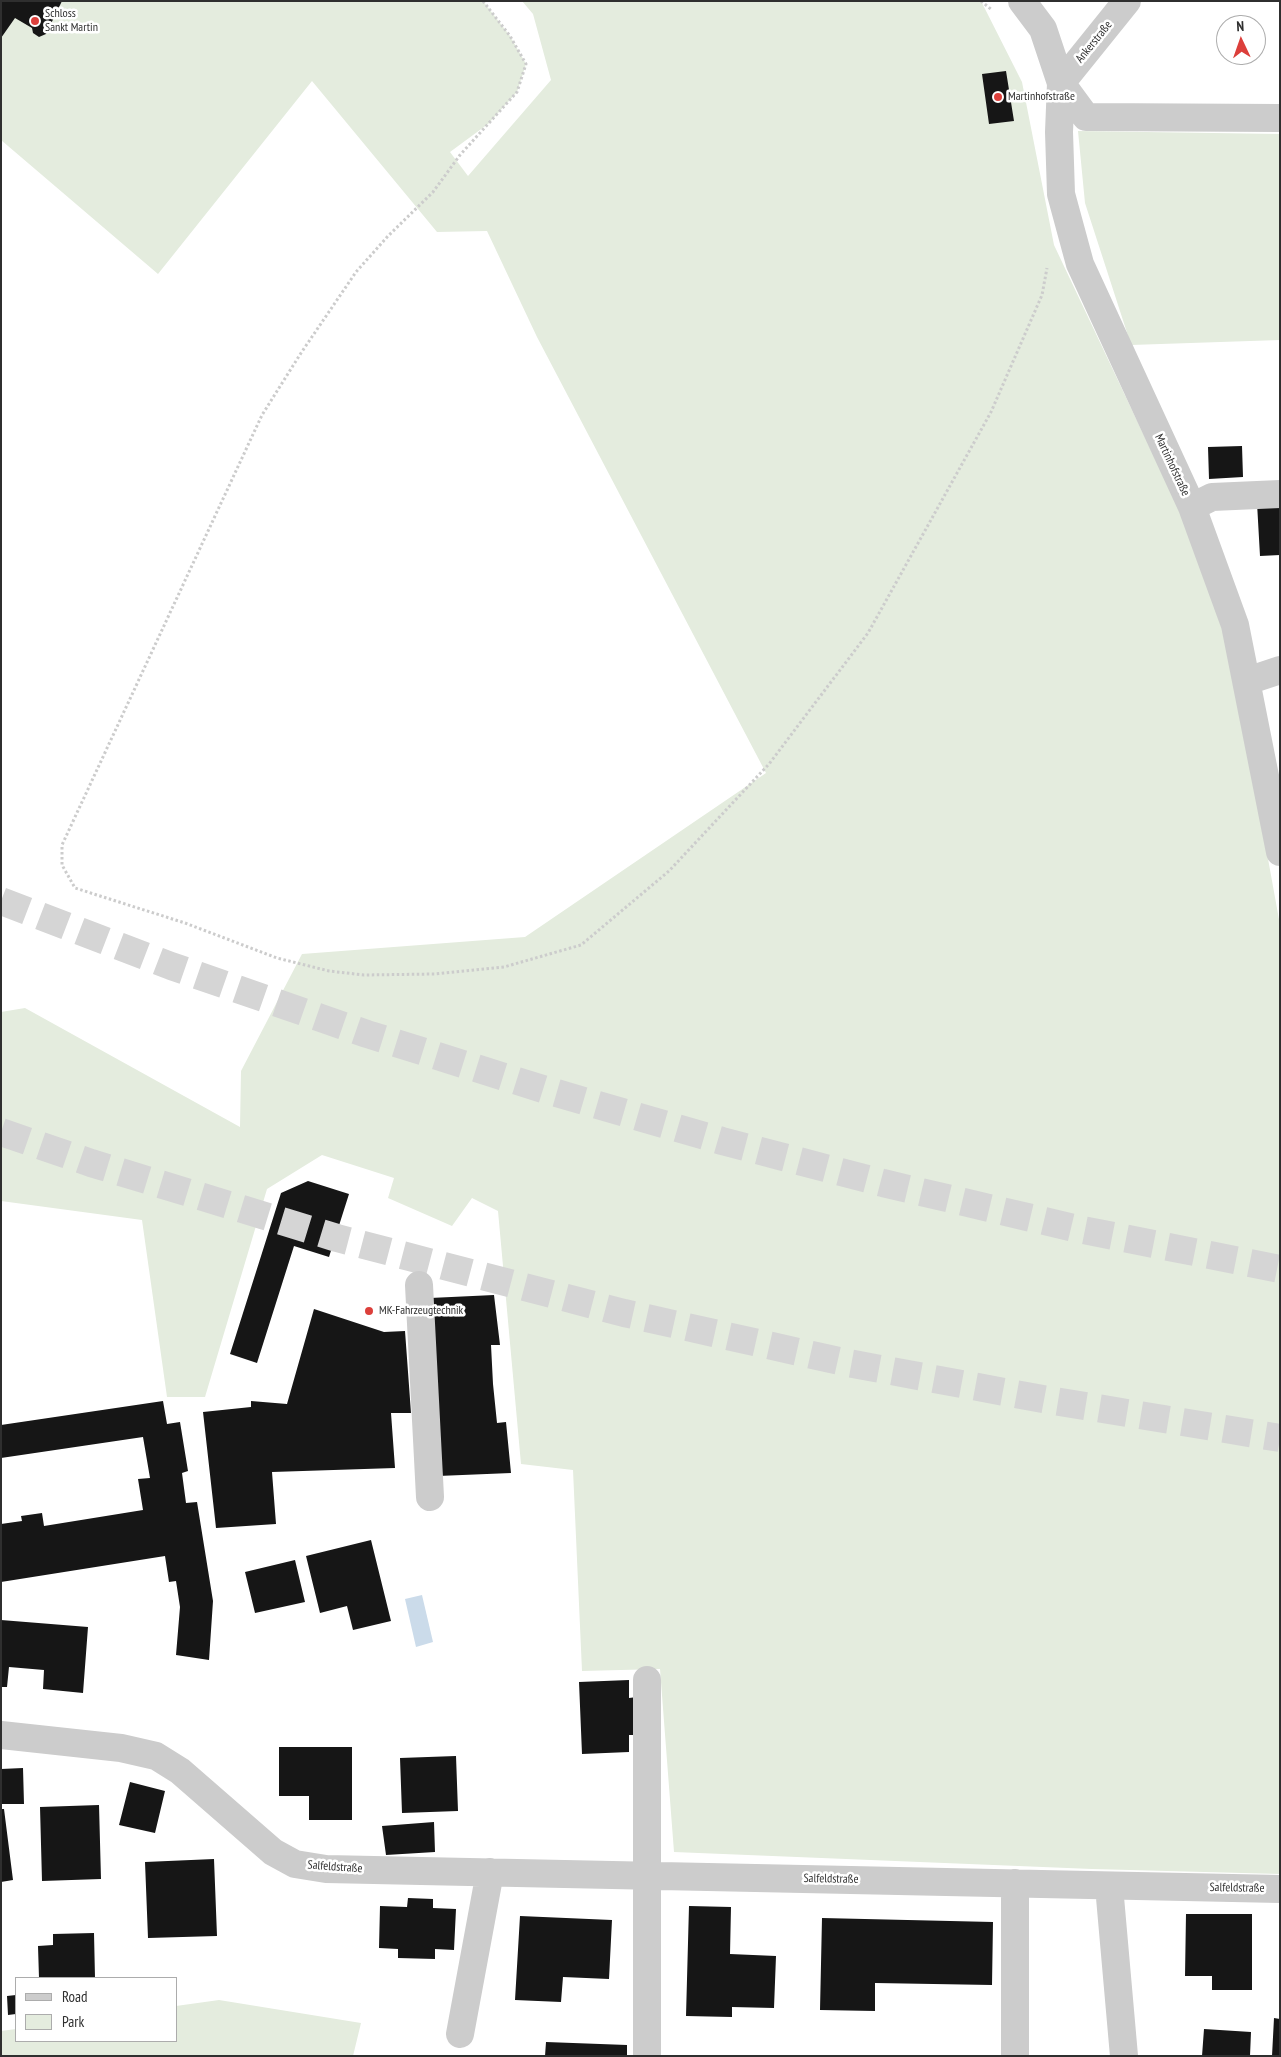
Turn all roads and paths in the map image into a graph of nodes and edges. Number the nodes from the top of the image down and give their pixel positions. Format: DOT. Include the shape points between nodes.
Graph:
graph roads {
  1 [pos="482,1"];
  2 [pos="1022,1"];
  3 [pos="1127,1"];
  4 [pos="1061,83"];
  5 [pos="1279,118"];
  6 [pos="1049,258"];
  7 [pos="1280,494"];
  8 [pos="1192,507"];
  9 [pos="1280,670"];
  10 [pos="1247,682"];
  11 [pos="1280,852"];
  12 [pos="419,1285"];
  13 [pos="430,1497"];
  14 [pos="647,1680"];
  15 [pos="1,1735"];
  16 [pos="490,1872"];
  17 [pos="648,1876"];
  18 [pos="1015,1883"];
  19 [pos="1110,1886"];
  20 [pos="1280,1889"];
  21 [pos="460,2034"];
  22 [pos="647,2056"];
  23 [pos="1015,2056"];
  24 [pos="1124,2056"];
  1 -- 6 [label="path" via="510,36 526,64 517,92 460,155 433,192 356,272 262,415 62,845 62,865 76,888 185,923 277,958 364,976 435,974 504,967 581,945 669,871 769,764 868,633 991,412 1042,295"];
  2 -- 4 [label="street, Martinhofstraße" via="1043,29"];
  3 -- 4 [label="street, Ankerstraße"];
  4 -- 5 [label="street" via="1086,117"];
  4 -- 8 [label="street, Martinhofstraße" via="1062,194 1080,264"];
  7 -- 8 [label="street, Martinhofstraße" via="1212,497"];
  8 -- 10 [label="street, Martinhofstraße" via="1235,625"];
  9 -- 10 [label="street"];
  10 -- 11 [label="street, Martinhofstraße"];
  12 -- 13 [label="street"];
  14 -- 17 [label="street"];
  15 -- 16 [label="street, Salfeldstraße" via="121,1748 156,1756 180,1771 273,1852 294,1864 326,1869"];
  16 -- 17 [label="street, Salfeldstraße"];
  16 -- 21 [label="street"];
  17 -- 18 [label="street, Salfeldstraße"];
  17 -- 22 [label="street"];
  18 -- 19 [label="street, Salfeldstraße"];
  18 -- 23 [label="street"];
  19 -- 20 [label="street, Salfeldstraße"];
  19 -- 24 [label="street"];
}
